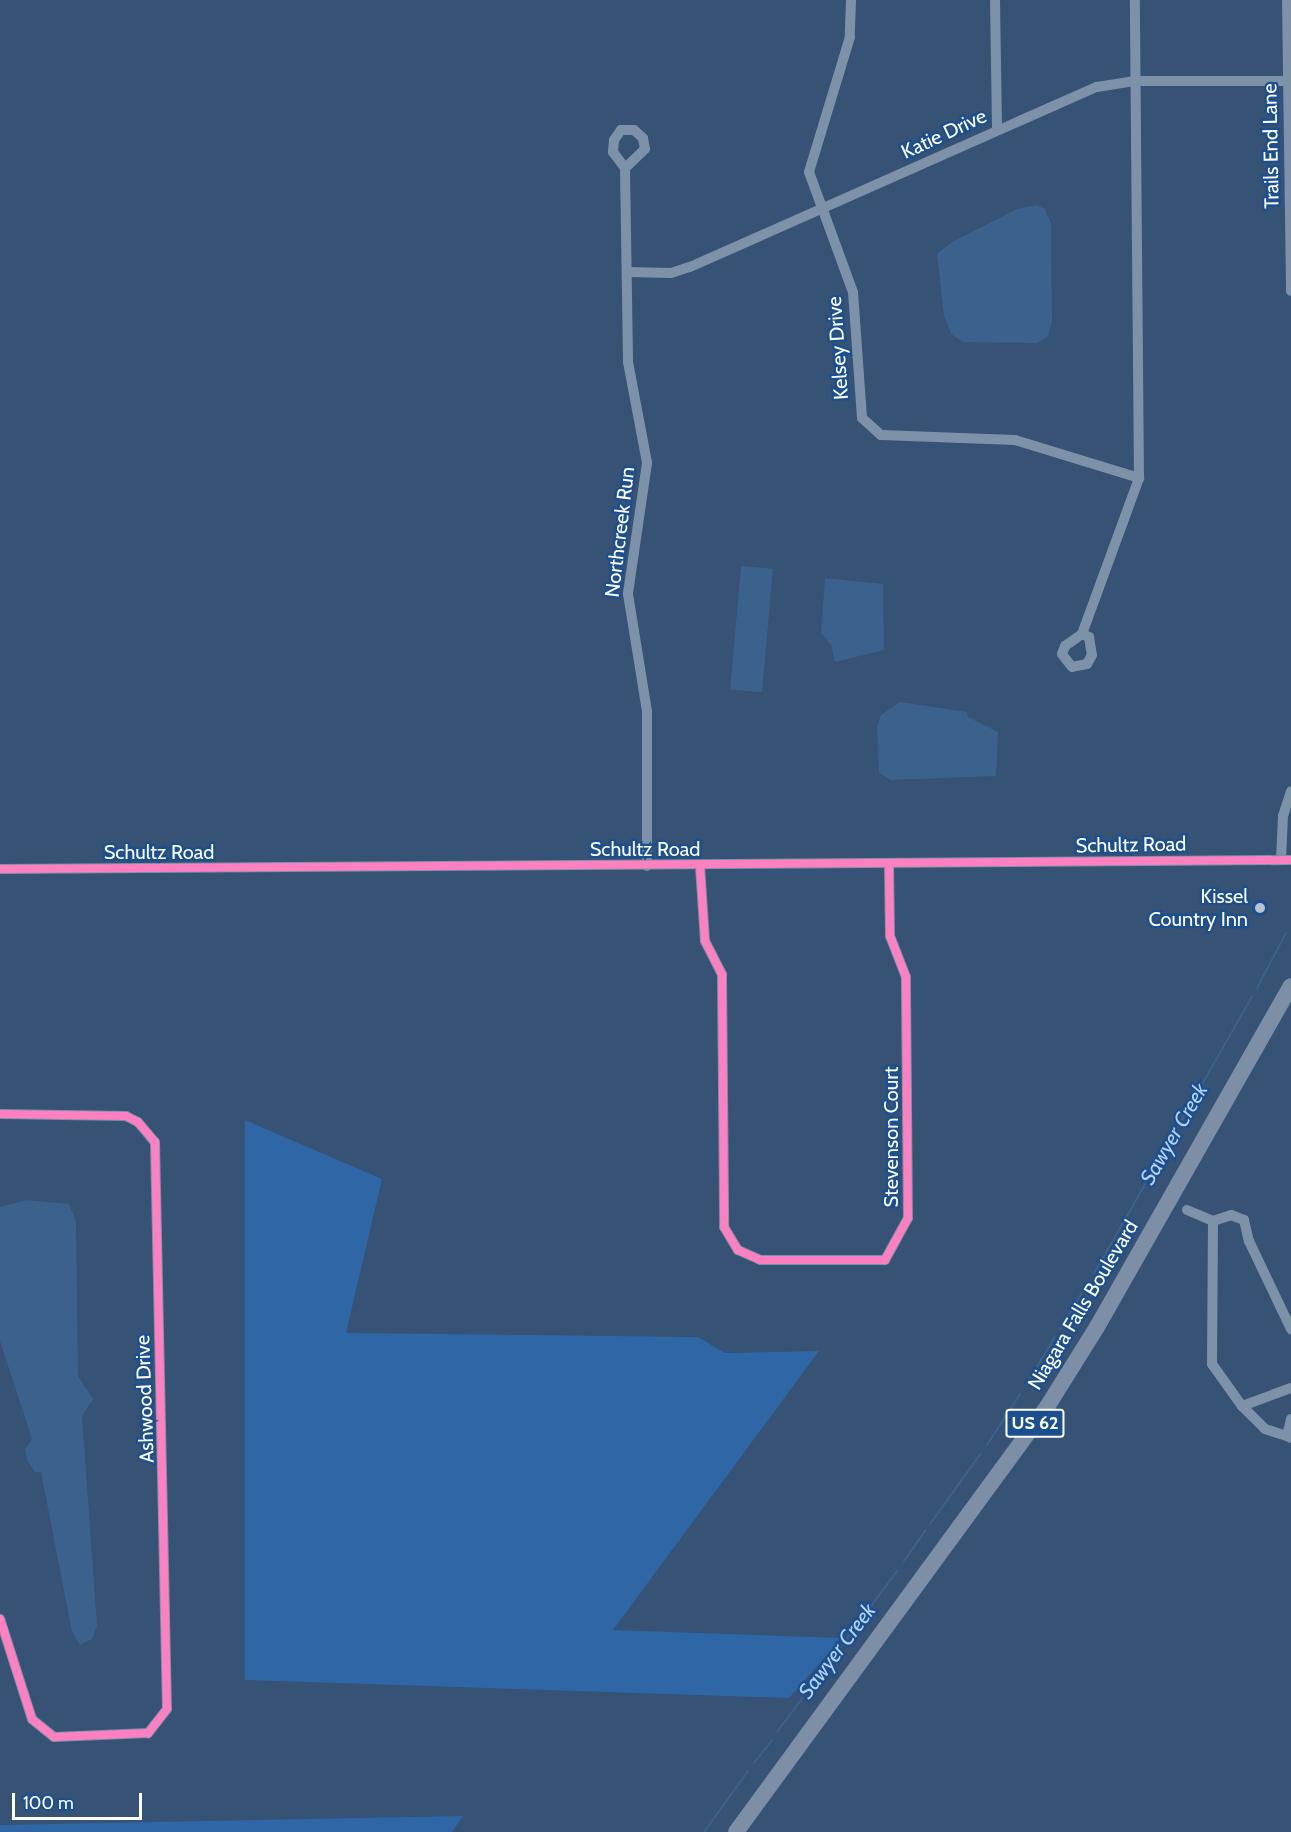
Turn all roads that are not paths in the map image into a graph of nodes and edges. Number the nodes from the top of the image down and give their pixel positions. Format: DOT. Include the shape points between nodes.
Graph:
graph roads {
  1 [pos="851,0"];
  2 [pos="994,0"];
  3 [pos="1135,0"];
  4 [pos="1287,0"];
  5 [pos="1136,81"];
  6 [pos="1288,81"];
  7 [pos="997,128"];
  8 [pos="625,168"];
  9 [pos="821,212"];
  10 [pos="627,272"];
  11 [pos="1291,291"];
  12 [pos="1138,478"];
  13 [pos="1082,634"];
  14 [pos="1291,791"];
  15 [pos="1286,860"];
  16 [pos="889,865"];
  17 [pos="647,866"];
  18 [pos="700,866"];
  19 [pos="0,869"];
  20 [pos="1291,986"];
  21 [pos="0,1114"];
  22 [pos="1187,1209"];
  23 [pos="1213,1221"];
  24 [pos="1291,1329"];
  25 [pos="1291,1388"];
  26 [pos="1242,1406"];
  27 [pos="1291,1419"];
  28 [pos="1289,1437"];
  29 [pos="0,1619"];
  30 [pos="736,1832"];
  1 -- 9 [label="street, Kelsey Drive" via="850,37 808,172"];
  2 -- 7 [label="street"];
  3 -- 5 [label="street"];
  4 -- 6 [label="street, Trails End Lane"];
  5 -- 6 [label="street, Katie Drive"];
  5 -- 7 [label="street, Katie Drive" via="1096,87"];
  5 -- 12 [label="street"];
  6 -- 11 [label="street, Trails End Lane"];
  7 -- 9 [label="street, Katie Drive"];
  8 -- 10 [label="street, Northcreek Run"];
  9 -- 10 [label="street, Katie Drive" via="671,273"];
  9 -- 12 [label="street, Kelsey Drive" via="853,292 860,404 862,418 870,427 881,435 1015,440"];
  10 -- 17 [label="street, Northcreek Run" via="628,362 647,463 628,594 647,711"];
  12 -- 13 [label="street"];
  14 -- 15 [label="street" via="1283,816"];
  15 -- 16 [label="street, Schultz Road"];
  16 -- 18 [label="street, Schultz Road"];
  16 -- 18 [label="street, Stevenson Court" via="890,936 906,977 908,1218 885,1260 760,1260 738,1250 724,1227 722,975 705,941"];
  17 -- 18 [label="street, Schultz Road"];
  17 -- 19 [label="street, Schultz Road"];
  20 -- 30 [label="main road, Niagara Falls Boulevard / US 62" via="1097,1327 1047,1407"];
  21 -- 29 [label="street, Ashwood Drive" via="126,1116 138,1122 155,1142 167,1709 148,1733 54,1737 32,1719"];
  22 -- 23 [label="street"];
  23 -- 24 [label="street" via="1231,1215 1244,1220 1249,1241"];
  23 -- 26 [label="street" via="1212,1364"];
  25 -- 26 [label="street"];
  26 -- 28 [label="street" via="1265,1429"];
  27 -- 28 [label="street"];
}
